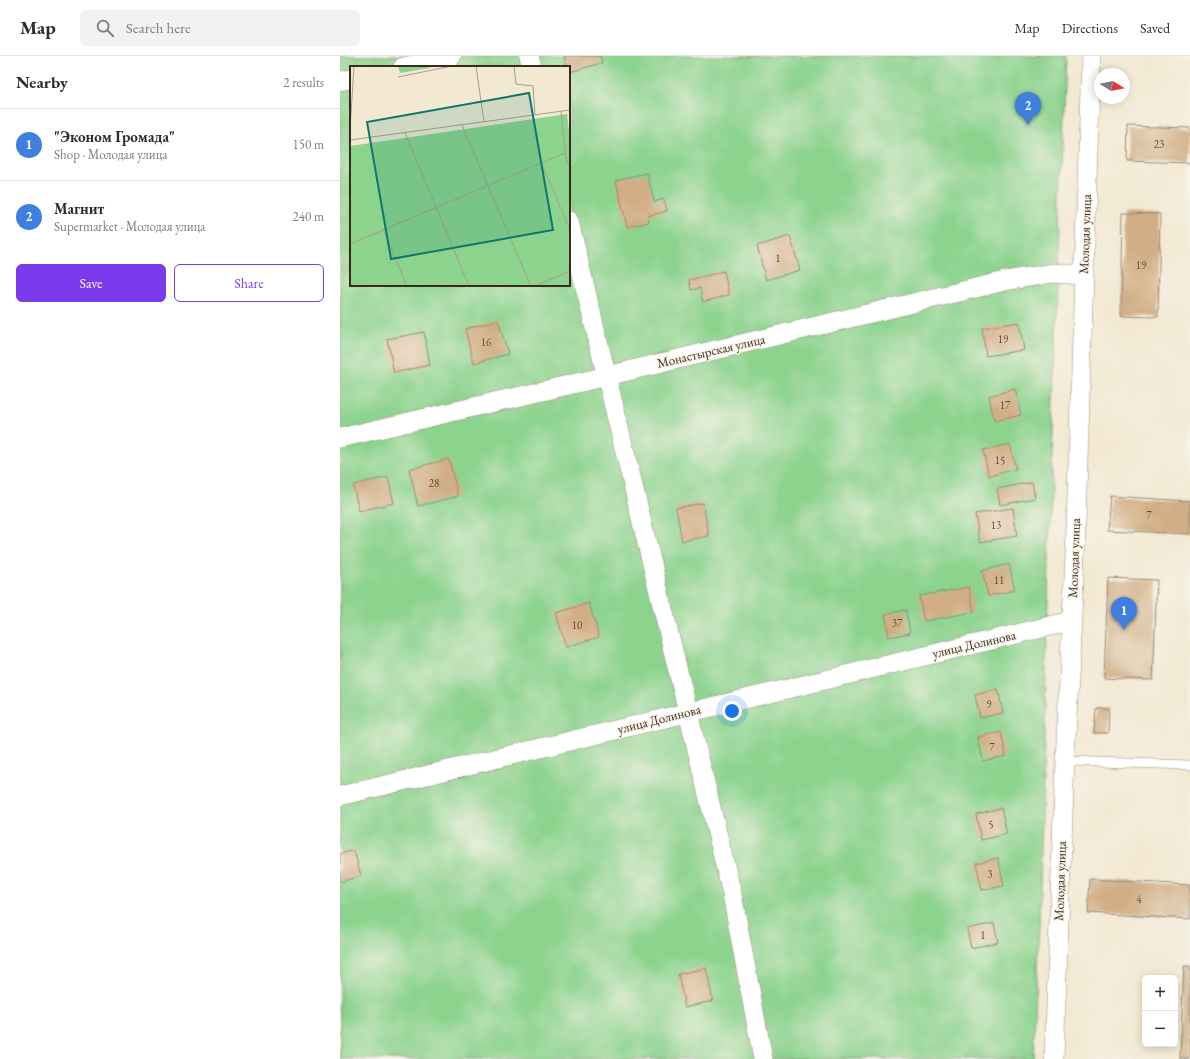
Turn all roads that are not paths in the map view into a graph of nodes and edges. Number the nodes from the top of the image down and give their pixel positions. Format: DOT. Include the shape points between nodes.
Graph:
graph roads {
  1 [pos="452,56"];
  2 [pos="529,56"];
  3 [pos="1091,56"];
  4 [pos="407,66"];
  5 [pos="532,66"];
  6 [pos="350,79"];
  7 [pos="340,82"];
  8 [pos="570,225"];
  9 [pos="1083,276"];
  10 [pos="607,376"];
  11 [pos="340,438"];
  12 [pos="1071,621"];
  13 [pos="688,712"];
  14 [pos="1065,761"];
  15 [pos="1190,765"];
  16 [pos="340,796"];
  17 [pos="758,1058"];
  18 [pos="1054,1059"];
  1 -- 4 [label="street"];
  2 -- 5 [label="street"];
  3 -- 9 [label="street, Молодая улица"];
  6 -- 7 [label="street"];
  8 -- 10 [label="street"];
  9 -- 10 [label="street, Монастырская улица" via="1052,273 1005,281"];
  9 -- 12 [label="street, Молодая улица"];
  10 -- 11 [label="street, Монастырская улица"];
  10 -- 13 [label="street"];
  12 -- 13 [label="street, улица Долинова"];
  12 -- 14 [label="street, Молодая улица"];
  13 -- 16 [label="street, улица Долинова"];
  13 -- 17 [label="street" via="732,894"];
  14 -- 15 [label="lane"];
  14 -- 18 [label="street, Молодая улица"];
}
